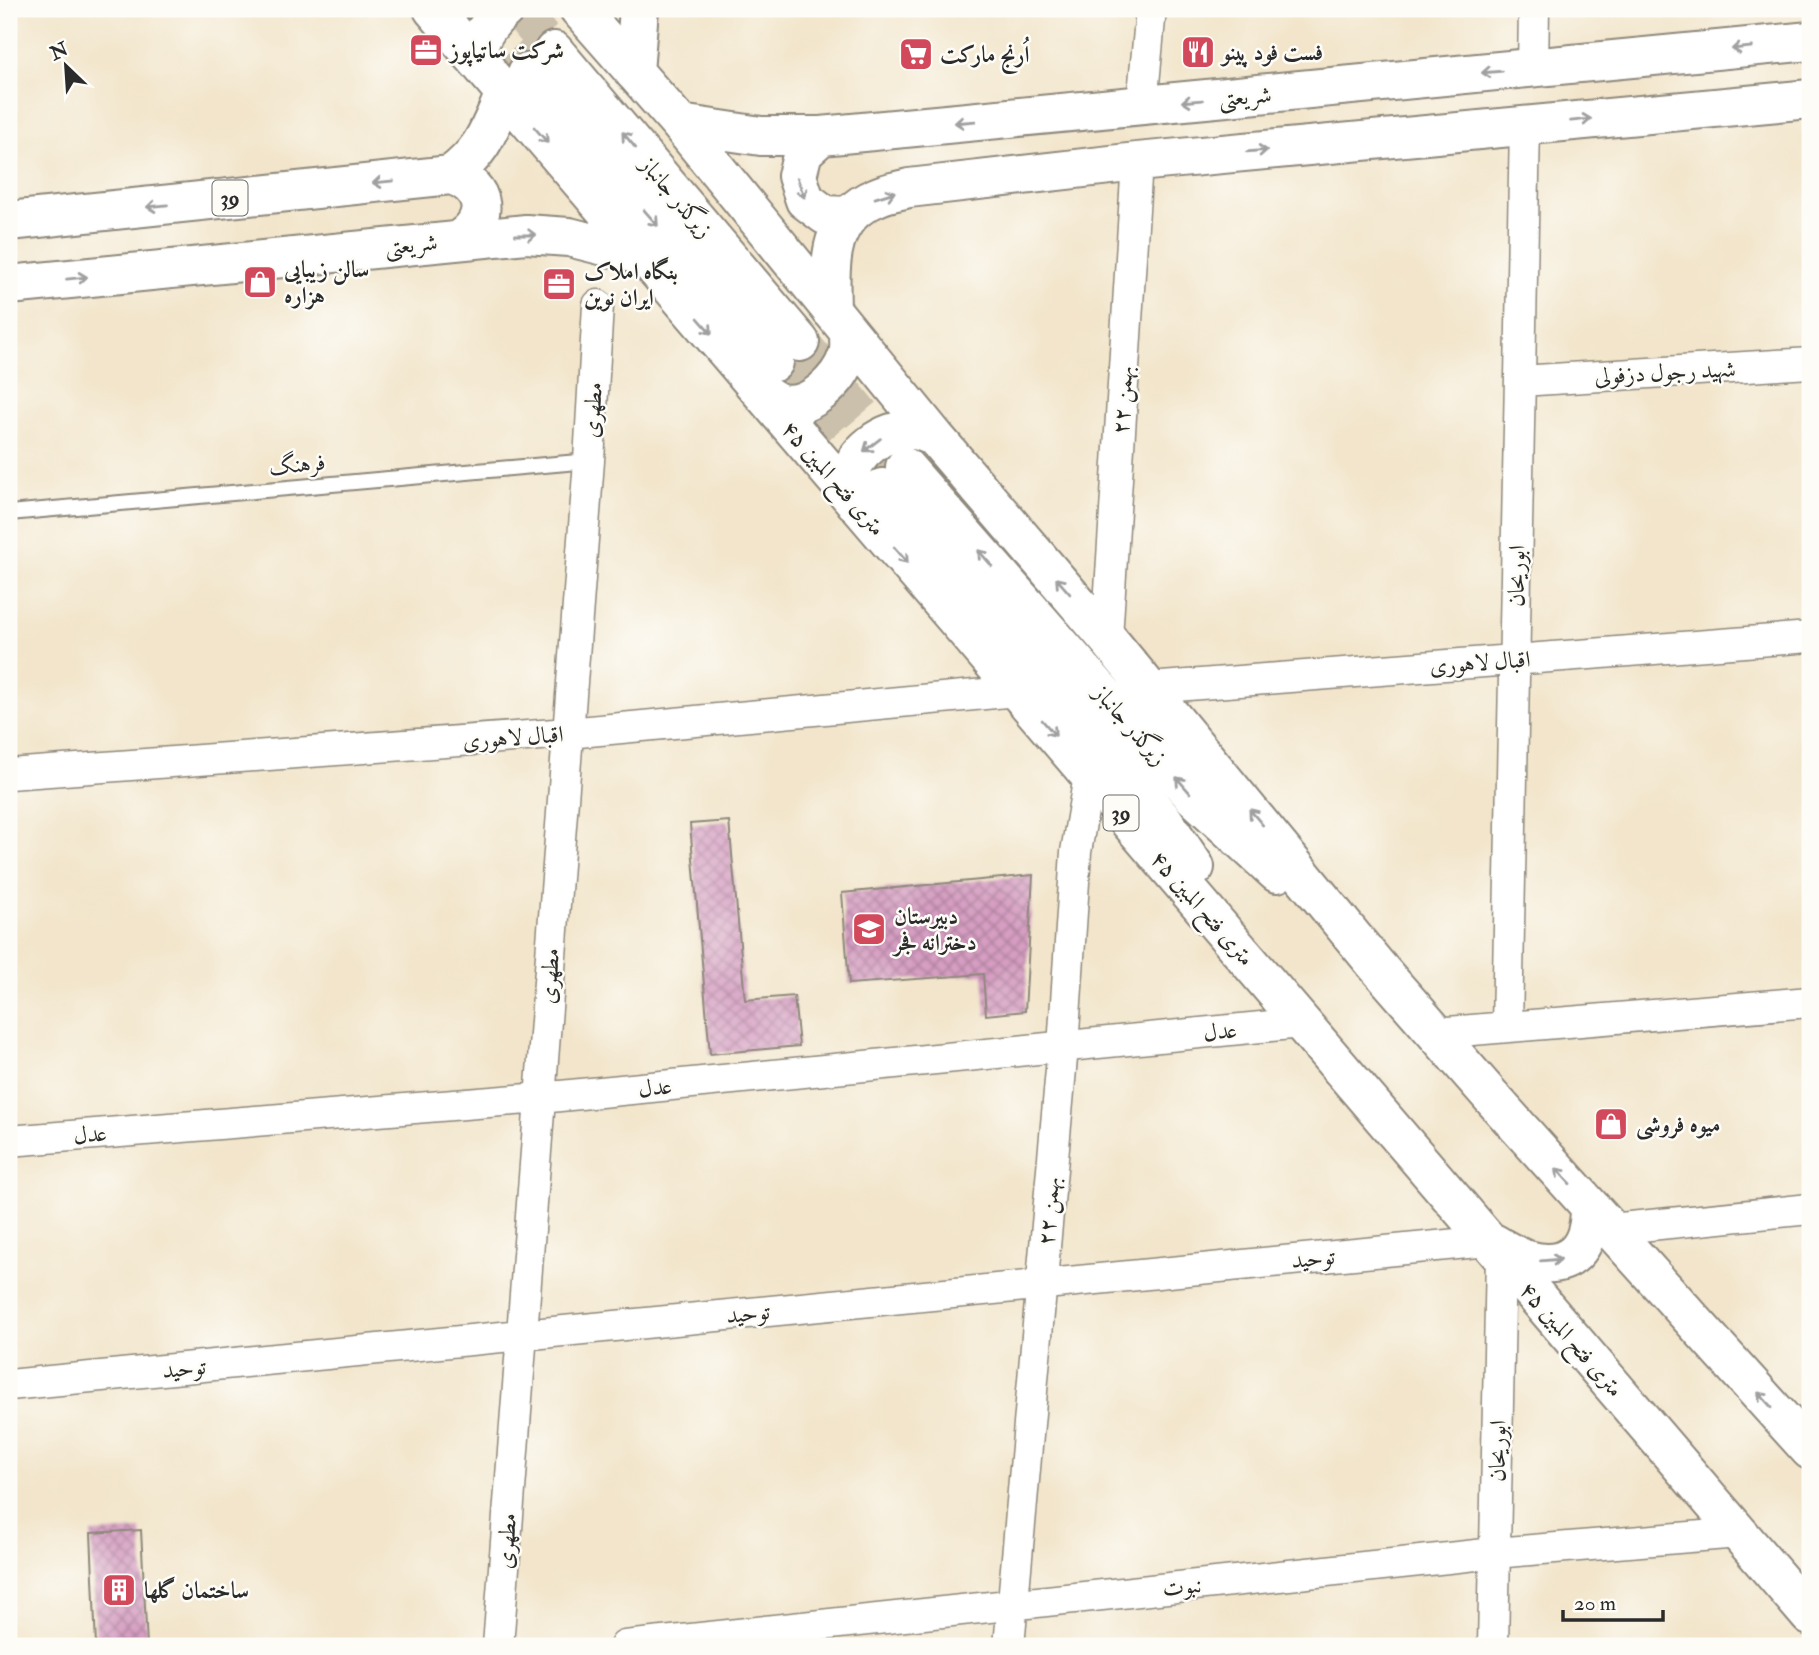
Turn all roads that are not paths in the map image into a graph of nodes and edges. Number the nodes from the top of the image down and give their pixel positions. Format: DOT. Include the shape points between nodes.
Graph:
graph roads {
  1 [pos="433,9"];
  2 [pos="505,9"];
  3 [pos="579,9"];
  4 [pos="639,9"];
  5 [pos="1151,9"];
  6 [pos="1534,9"];
  7 [pos="1810,41"];
  8 [pos="1533,68"];
  9 [pos="634,72"];
  10 [pos="519,73"];
  11 [pos="1810,99"];
  12 [pos="1142,105"];
  13 [pos="680,124"];
  14 [pos="1525,126"];
  15 [pos="821,136"];
  16 [pos="1137,162"];
  17 [pos="451,175"];
  18 [pos="849,216"];
  19 [pos="9,221"];
  20 [pos="458,240"];
  21 [pos="644,256"];
  22 [pos="9,285"];
  23 [pos="598,305"];
  24 [pos="840,322"];
  25 [pos="1810,363"];
  26 [pos="779,366"];
  27 [pos="1520,381"];
  28 [pos="934,436"];
  29 [pos="589,461"];
  30 [pos="881,486"];
  31 [pos="9,513"];
  32 [pos="1810,637"];
  33 [pos="1107,638"];
  34 [pos="1515,660"];
  35 [pos="1149,688"];
  36 [pos="1017,691"];
  37 [pos="568,733"];
  38 [pos="9,774"];
  39 [pos="1089,775"];
  40 [pos="1376,965"];
  41 [pos="1810,1002"];
  42 [pos="1301,1023"];
  43 [pos="1507,1027"];
  44 [pos="1436,1033"];
  45 [pos="1063,1047"];
  46 [pos="540,1098"];
  47 [pos="9,1141"];
  48 [pos="1810,1209"];
  49 [pos="1600,1218"];
  50 [pos="1495,1248"];
  51 [pos="1041,1284"];
  52 [pos="522,1335"];
  53 [pos="9,1385"];
  54 [pos="1810,1450"];
  55 [pos="1739,1533"];
  56 [pos="1495,1553"];
  57 [pos="1013,1603"];
  58 [pos="1810,1616"];
  59 [pos="498,1646"];
  60 [pos="625,1646"];
  61 [pos="1009,1646"];
  62 [pos="1493,1646"];
  1 -- 10 [label="main road, ۴۵ متری فتح المبین / 39"];
  2 -- 10 [label="main road" via="482,37 479,52"];
  3 -- 9 [label="main road, 39"];
  4 -- 9 [label="main road"];
  5 -- 12 [label="street"];
  6 -- 8 [label="street"];
  7 -- 8 [label="main road, شریعتی, one-way"];
  8 -- 12 [label="main road, شریعتی, one-way"];
  9 -- 13 [label="main road, 39"];
  10 -- 17 [label="main road" via="484,141 471,160"];
  10 -- 21 [label="main road, ۴۵ متری فتح المبین / 39, one-way"];
  10 -- 26 [label="main road, زیرگذر جانباز / 39"];
  14 -- 11 [label="main road, one-way"];
  12 -- 15 [label="main road, شریعتی, one-way"];
  13 -- 15 [label="main road, شریعتی" via="761,136"];
  13 -- 24 [label="main road, 39"];
  16 -- 14 [label="main road, one-way"];
  14 -- 27 [label="street, ابوریحان"];
  15 -- 18 [label="main road, one-way" via="803,152 797,176 805,200 825,215"];
  18 -- 16 [label="main road, one-way" via="877,196 909,188"];
  16 -- 33 [label="street, ۲۲ بهمن"];
  17 -- 19 [label="main road, 39, one-way"];
  17 -- 20 [label="main road" via="473,187 481,211 477,223"];
  18 -- 24 [label="main road" via="837,233 830,257"];
  20 -- 21 [label="main road, شریعتی, one-way" via="526,234 569,237"];
  22 -- 20 [label="main road, شریعتی, one-way"];
  21 -- 26 [label="main road, ۴۵ متری فتح المبین / 39, one-way"];
  23 -- 29 [label="street, مطهری"];
  24 -- 26 [label="main road" via="848,354 837,376 820,393 799,404 781,404"];
  24 -- 28 [label="main road, 39"];
  25 -- 27 [label="street, شهید رجول دزفولی"];
  26 -- 30 [label="main road, ۴۵ متری فتح المبین / 39"];
  27 -- 34 [label="street, ابوریحان"];
  28 -- 30 [label="main road, one-way" via="912,430 889,434 868,446 853,464 849,483"];
  33 -- 28 [label="main road, 39, one-way"];
  29 -- 31 [label="lane, فرهنگ"];
  29 -- 37 [label="street, مطهری"];
  30 -- 36 [label="main road, ۴۵ متری فتح المبین / 39, one-way"];
  40 -- 30 [label="main road, زیرگذر جانباز / 39, one-way" via="1194,797"];
  30 -- 42 [label="main road, زیرگذر جانباز / 39" via="1164,821"];
  32 -- 34 [label="street, اقبال لاهوری"];
  33 -- 35 [label="main road, 39"];
  34 -- 35 [label="street, اقبال لاهوری"];
  34 -- 43 [label="street, ابوریحان"];
  40 -- 35 [label="main road, 39, one-way"];
  36 -- 37 [label="street, اقبال لاهوری"];
  36 -- 39 [label="main road, ۴۵ متری فتح المبین / 39, one-way"];
  37 -- 38 [label="street, اقبال لاهوری"];
  37 -- 46 [label="street, مطهری"];
  39 -- 42 [label="main road, ۴۵ متری فتح المبین / 39"];
  39 -- 45 [label="street, ۲۲ بهمن" via="1076,852"];
  40 -- 44 [label="main road, 39"];
  41 -- 43 [label="street"];
  42 -- 45 [label="street, عدل"];
  42 -- 50 [label="main road, ۴۵ متری فتح المبین / 39"];
  43 -- 44 [label="street"];
  49 -- 44 [label="main road, 39, one-way"];
  45 -- 46 [label="street, عدل"];
  45 -- 51 [label="street, ۲۲ بهمن"];
  46 -- 47 [label="street, عدل"];
  46 -- 52 [label="street, مطهری"];
  48 -- 49 [label="street"];
  50 -- 49 [label="main road, one-way" via="1552,1263 1574,1255 1586,1241 1590,1223"];
  54 -- 49 [label="main road, 39, one-way"];
  50 -- 51 [label="street, توحید"];
  50 -- 55 [label="main road, ۴۵ متری فتح المبین / 39"];
  50 -- 56 [label="street, ابوریحان"];
  51 -- 52 [label="street, توحید"];
  51 -- 57 [label="street, ۲۲ بهمن"];
  52 -- 53 [label="street, توحید"];
  52 -- 59 [label="street, مطهری"];
  55 -- 56 [label="street, نبوت"];
  55 -- 58 [label="main road, ۴۵ متری فتح المبین / 39"];
  56 -- 57 [label="street, نبوت"];
  56 -- 62 [label="street, ابوریحان"];
  57 -- 60 [label="street, نبوت"];
  57 -- 61 [label="street, ۲۲ بهمن"];
}
